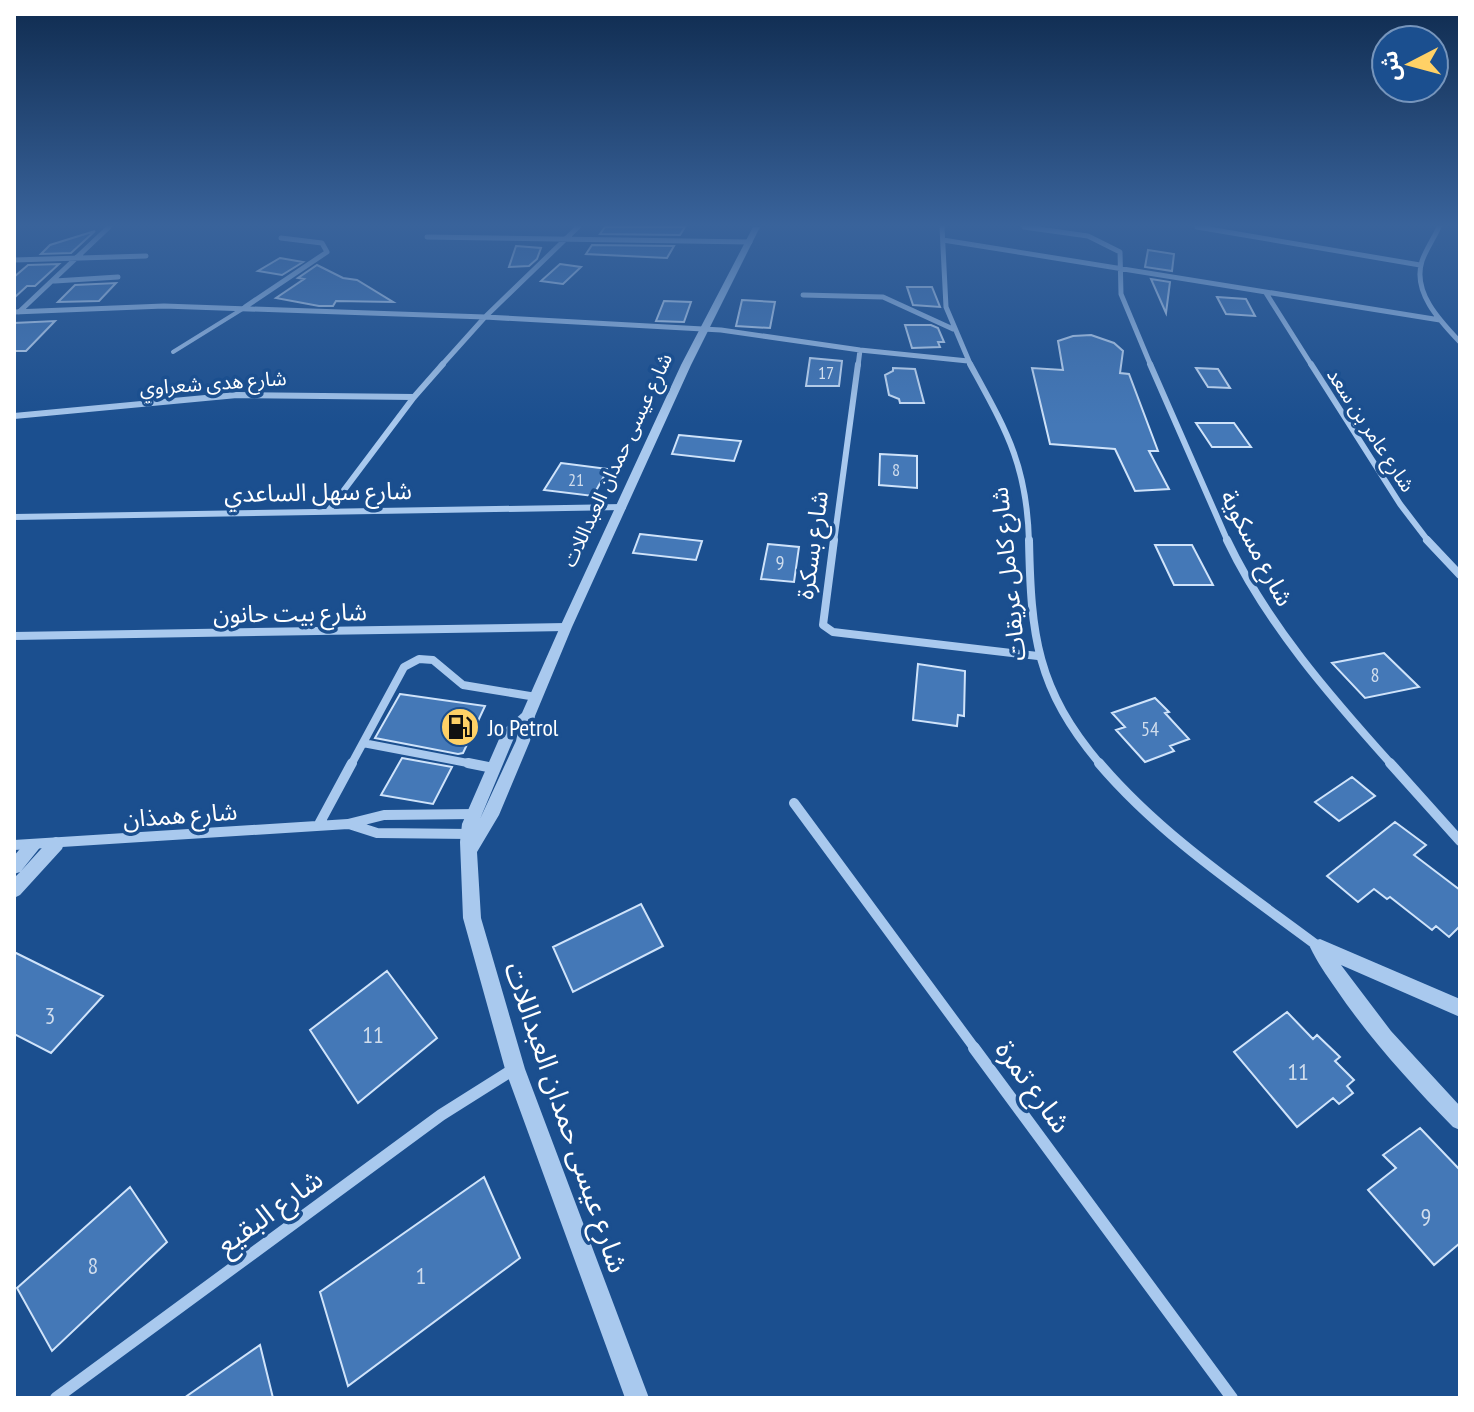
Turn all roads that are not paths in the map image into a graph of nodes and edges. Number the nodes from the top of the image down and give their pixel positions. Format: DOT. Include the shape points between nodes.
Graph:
graph roads {
  1 [pos="40,293"];
  2 [pos="266,293"];
  3 [pos="510,293"];
  4 [pos="723,293"];
  5 [pos="946,293"];
  6 [pos="1121,293"];
  7 [pos="1266,293"];
  8 [pos="1425,293"];
  9 [pos="803,295"];
  10 [pos="244,308"];
  11 [pos="16,313"];
  12 [pos="485,317"];
  13 [pos="1440,320"];
  14 [pos="704,328"];
  15 [pos="953,329"];
  16 [pos="1460,342"];
  17 [pos="860,350"];
  18 [pos="173,352"];
  19 [pos="968,361"];
  20 [pos="414,397"];
  21 [pos="14,416"];
  22 [pos="623,507"];
  23 [pos="329,510"];
  24 [pos="14,517"];
  25 [pos="1460,575"];
  26 [pos="566,627"];
  27 [pos="14,636"];
  28 [pos="1038,656"];
  29 [pos="536,697"];
  30 [pos="528,716"];
  31 [pos="363,743"];
  32 [pos="493,768"];
  33 [pos="794,803"];
  34 [pos="473,814"];
  35 [pos="491,815"];
  36 [pos="348,824"];
  37 [pos="318,826"];
  38 [pos="472,839"];
  39 [pos="1460,841"];
  40 [pos="56,844"];
  41 [pos="14,845"];
  42 [pos="34,845"];
  43 [pos="14,867"];
  44 [pos="14,890"];
  45 [pos="1319,947"];
  46 [pos="1460,1008"];
  47 [pos="515,1069"];
  48 [pos="1460,1120"];
  49 [pos="56,1398"];
  50 [pos="637,1398"];
  51 [pos="1232,1398"];
  1 -- 11 [label="street"];
  2 -- 10 [label="street"];
  3 -- 12 [label="street"];
  4 -- 14 [label="street, شارع عيسى حمدان العبداللات"];
  5 -- 15 [label="street, شارع كامل عريقات"];
  6 -- 39 [label="street, شارع مسكوية" via="1249,586 1334,701"];
  7 -- 13 [label="street"];
  7 -- 25 [label="street, شارع عامر بن سعد" via="1400,504"];
  8 -- 13 [label="street"];
  9 -- 15 [label="street" via="883,297"];
  10 -- 11 [label="street"];
  10 -- 12 [label="street"];
  10 -- 18 [label="street"];
  12 -- 14 [label="street"];
  12 -- 20 [label="street"];
  13 -- 16 [label="street"];
  14 -- 17 [label="street"];
  14 -- 22 [label="street, شارع عيسى حمدان العبداللات"];
  15 -- 19 [label="street, شارع كامل عريقات"];
  17 -- 19 [label="street"];
  17 -- 28 [label="street, شارع بسكرة" via="824,627"];
  19 -- 28 [label="street, شارع كامل عريقات" via="1012,442 1024,483"];
  20 -- 21 [label="street, شارع هدى شعراوي" via="237,395"];
  20 -- 23 [label="street"];
  22 -- 23 [label="street, شارع سهل الساعدي"];
  22 -- 26 [label="street, شارع عيسى حمدان العبداللات"];
  23 -- 24 [label="street, شارع سهل الساعدي"];
  26 -- 27 [label="street, شارع بيت حانون"];
  26 -- 29 [label="street, شارع عيسى حمدان العبداللات"];
  28 -- 45 [label="street, شارع كامل عريقات" via="1047,684 1101,767 1204,861"];
  29 -- 30 [label="street, شارع عيسى حمدان العبداللات"];
  29 -- 31 [label="street" via="463,685 433,660 419,659 404,667"];
  30 -- 32 [label="street, شارع عيسى حمدان العبداللات" via="510,730"];
  30 -- 35 [label="street, شارع عيسى حمدان العبداللات" via="523,741"];
  31 -- 32 [label="street"];
  31 -- 37 [label="street"];
  32 -- 34 [label="street, شارع عيسى حمدان العبداللات"];
  33 -- 51 [label="street, شارع تمرة"];
  34 -- 35 [label="street, شارع همذان"];
  34 -- 36 [label="street, شارع همذان" via="384,815"];
  34 -- 38 [label="street, شارع عيسى حمدان العبداللات"];
  35 -- 38 [label="street, شارع عيسى حمدان العبداللات"];
  36 -- 37 [label="street, شارع همذان"];
  36 -- 38 [label="street, شارع همذان" via="377,833"];
  37 -- 40 [label="street, شارع همذان"];
  38 -- 47 [label="street, شارع عيسى حمدان العبداللات" via="474,931"];
  40 -- 42 [label="street, شارع همذان"];
  40 -- 44 [label="street"];
  41 -- 42 [label="street, شارع همذان"];
  42 -- 43 [label="street"];
  45 -- 46 [label="street, شارع كامل عريقات"];
  45 -- 48 [label="street" via="1369,1021"];
  47 -- 49 [label="street, شارع البقيع" via="441,1115"];
  47 -- 50 [label="street, شارع عيسى حمدان العبداللات"];
}
